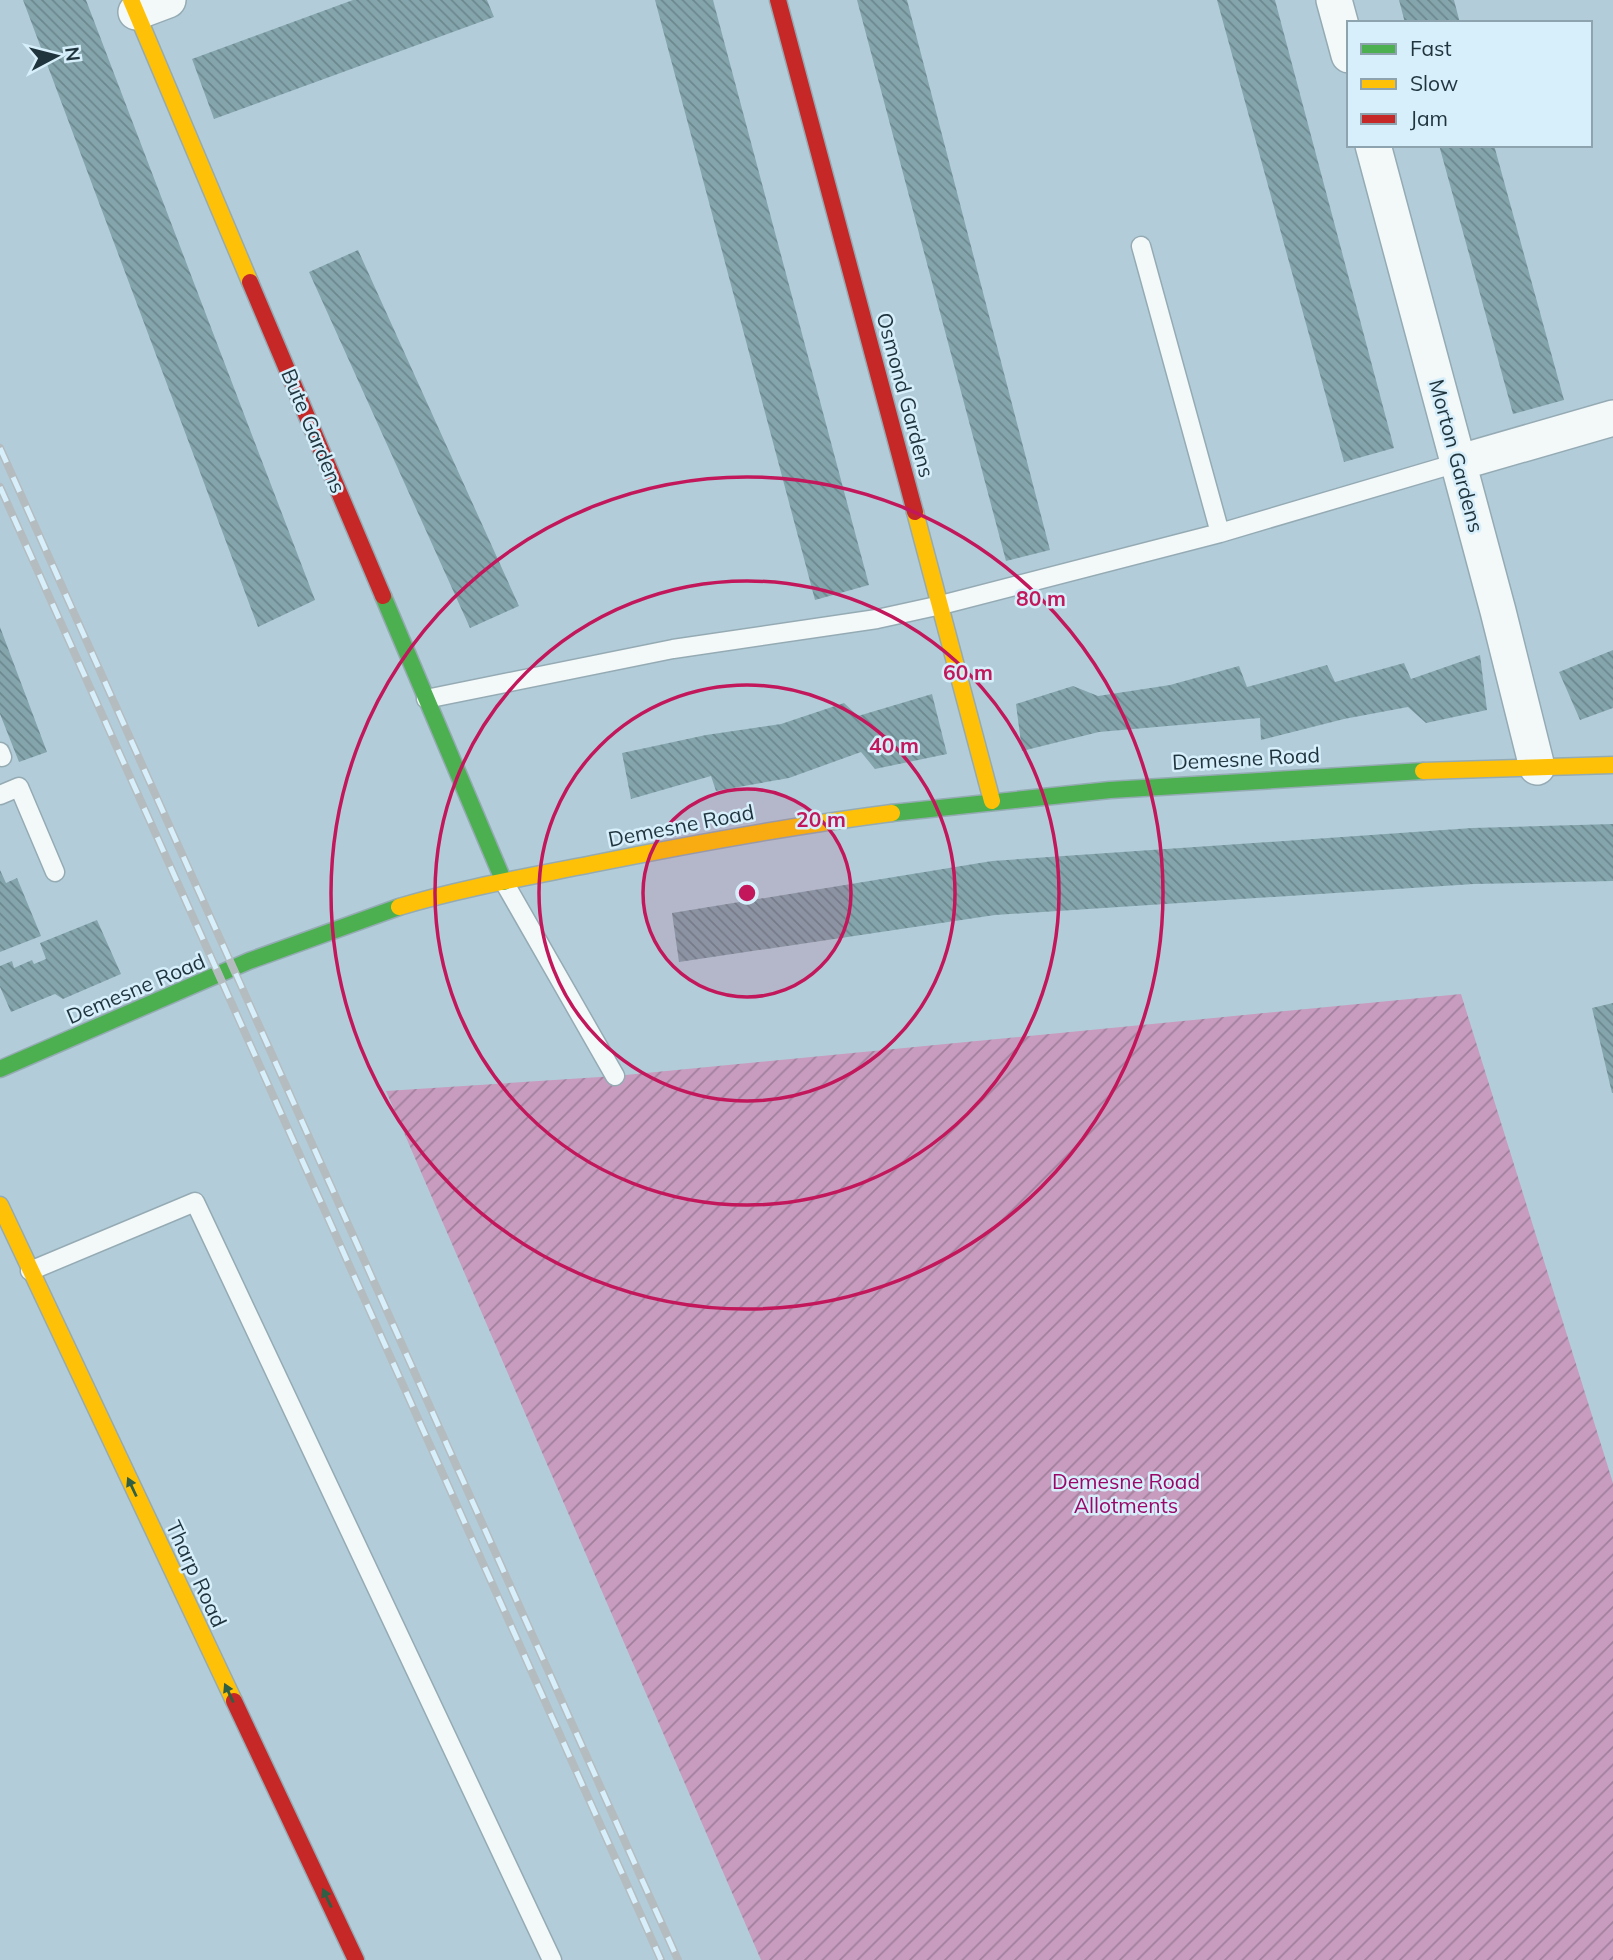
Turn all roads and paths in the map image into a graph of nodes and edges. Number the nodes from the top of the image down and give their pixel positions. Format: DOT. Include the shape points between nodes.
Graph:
graph roads {
  1 [pos="168,0"];
  2 [pos="778,0"];
  3 [pos="1334,0"];
  4 [pos="133,6"];
  5 [pos="1347,48"];
  6 [pos="1374,147"];
  7 [pos="1141,246"];
  8 [pos="1613,418"];
  9 [pos="1457,463"];
  10 [pos="1220,533"];
  11 [pos="941,606"];
  12 [pos="426,699"];
  13 [pos="1613,765"];
  14 [pos="1536,766"];
  15 [pos="0,795"];
  16 [pos="992,801"];
  17 [pos="55,872"];
  18 [pos="504,882"];
  19 [pos="0,1069"];
  20 [pos="615,1076"];
  21 [pos="0,1205"];
  22 [pos="30,1271"];
  23 [pos="356,1960"];
  24 [pos="552,1960"];
  1 -- 4 [label="street, Bute Gardens"];
  2 -- 11 [label="street, Osmond Gardens"];
  3 -- 5 [label="street"];
  4 -- 12 [label="street, Bute Gardens"];
  6 -- 9 [label="street, Morton Gardens"];
  7 -- 10 [label="lane"];
  8 -- 9 [label="street"];
  9 -- 10 [label="lane"];
  9 -- 14 [label="street, Morton Gardens"];
  10 -- 11 [label="lane"];
  11 -- 12 [label="lane" via="673,649"];
  11 -- 16 [label="street, Osmond Gardens"];
  12 -- 18 [label="street, Bute Gardens"];
  13 -- 14 [label="street, Demesne Road"];
  14 -- 16 [label="street, Demesne Road" via="1176,783"];
  15 -- 17 [label="lane" via="19,787"];
  16 -- 18 [label="street, Demesne Road" via="800,825"];
  18 -- 19 [label="street, Demesne Road" via="361,919"];
  18 -- 20 [label="lane"];
  21 -- 22 [label="street, Tharp Road"];
  23 -- 22 [label="street, Tharp Road, one-way"];
  22 -- 24 [label="lane" via="195,1202"];
}
